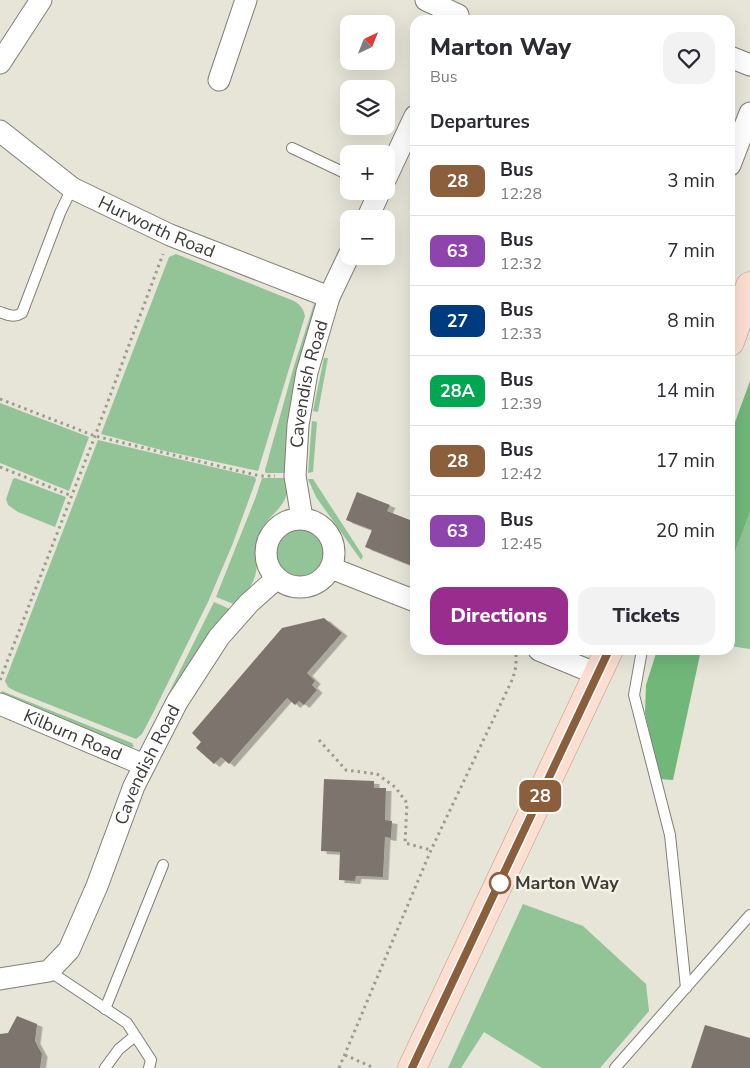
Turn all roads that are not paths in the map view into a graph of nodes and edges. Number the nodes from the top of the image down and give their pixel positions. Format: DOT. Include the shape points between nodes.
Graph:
graph roads {
  1 [pos="41,0"];
  2 [pos="246,0"];
  3 [pos="426,0"];
  4 [pos="460,12"];
  5 [pos="735,59"];
  6 [pos="0,63"];
  7 [pos="750,65"];
  8 [pos="219,80"];
  9 [pos="750,113"];
  10 [pos="0,131"];
  11 [pos="410,140"];
  12 [pos="292,148"];
  13 [pos="735,153"];
  14 [pos="395,164"];
  15 [pos="340,171"];
  16 [pos="72,188"];
  17 [pos="344,265"];
  18 [pos="750,286"];
  19 [pos="329,296"];
  20 [pos="0,312"];
  21 [pos="735,328"];
  22 [pos="302,518"];
  23 [pos="331,568"];
  24 [pos="276,579"];
  25 [pos="410,599"];
  26 [pos="551,655"];
  27 [pos="606,655"];
  28 [pos="641,655"];
  29 [pos="597,674"];
  30 [pos="0,704"];
  31 [pos="144,765"];
  32 [pos="163,865"];
  33 [pos="750,915"];
  34 [pos="50,970"];
  35 [pos="0,979"];
  36 [pos="686,988"];
  37 [pos="105,1009"];
  38 [pos="135,1036"];
  39 [pos="104,1068"];
  40 [pos="149,1068"];
  41 [pos="412,1068"];
  42 [pos="615,1068"];
  1 -- 6 [label="street"];
  2 -- 8 [label="street"];
  3 -- 4 [label="street"];
  5 -- 7 [label="street"];
  9 -- 13 [label="street"];
  10 -- 16 [label="street, Hurworth Road"];
  11 -- 14 [label="street"];
  12 -- 15 [label="lane"];
  16 -- 19 [label="street, Hurworth Road" via="170,234"];
  16 -- 20 [label="lane" via="22,313 11,316"];
  17 -- 19 [label="street, Cavendish Road"];
  18 -- 21 [label="main road"];
  19 -- 22 [label="street, Cavendish Road" via="307,372 298,425 295,476"];
  22 -- 23 [label="street" via="322,527 330,536 334,546"];
  22 -- 24 [label="street" via="281,524 268,540 266,560"];
  23 -- 24 [label="street" via="317,584 306,587 296,588"];
  23 -- 25 [label="street"];
  24 -- 31 [label="street, Cavendish Road" via="219,637 178,702"];
  26 -- 29 [label="street"];
  27 -- 29 [label="main road"];
  28 -- 36 [label="lane" via="634,695 670,835"];
  29 -- 41 [label="main road"];
  30 -- 31 [label="street, Kilburn Road"];
  31 -- 34 [label="street, Cavendish Road" via="69,950"];
  32 -- 37 [label="lane"];
  33 -- 36 [label="lane"];
  34 -- 35 [label="street"];
  34 -- 37 [label="lane"];
  36 -- 42 [label="lane"];
  37 -- 38 [label="lane" via="127,1023"];
  38 -- 39 [label="lane"];
  38 -- 40 [label="lane" via="151,1060"];
}
